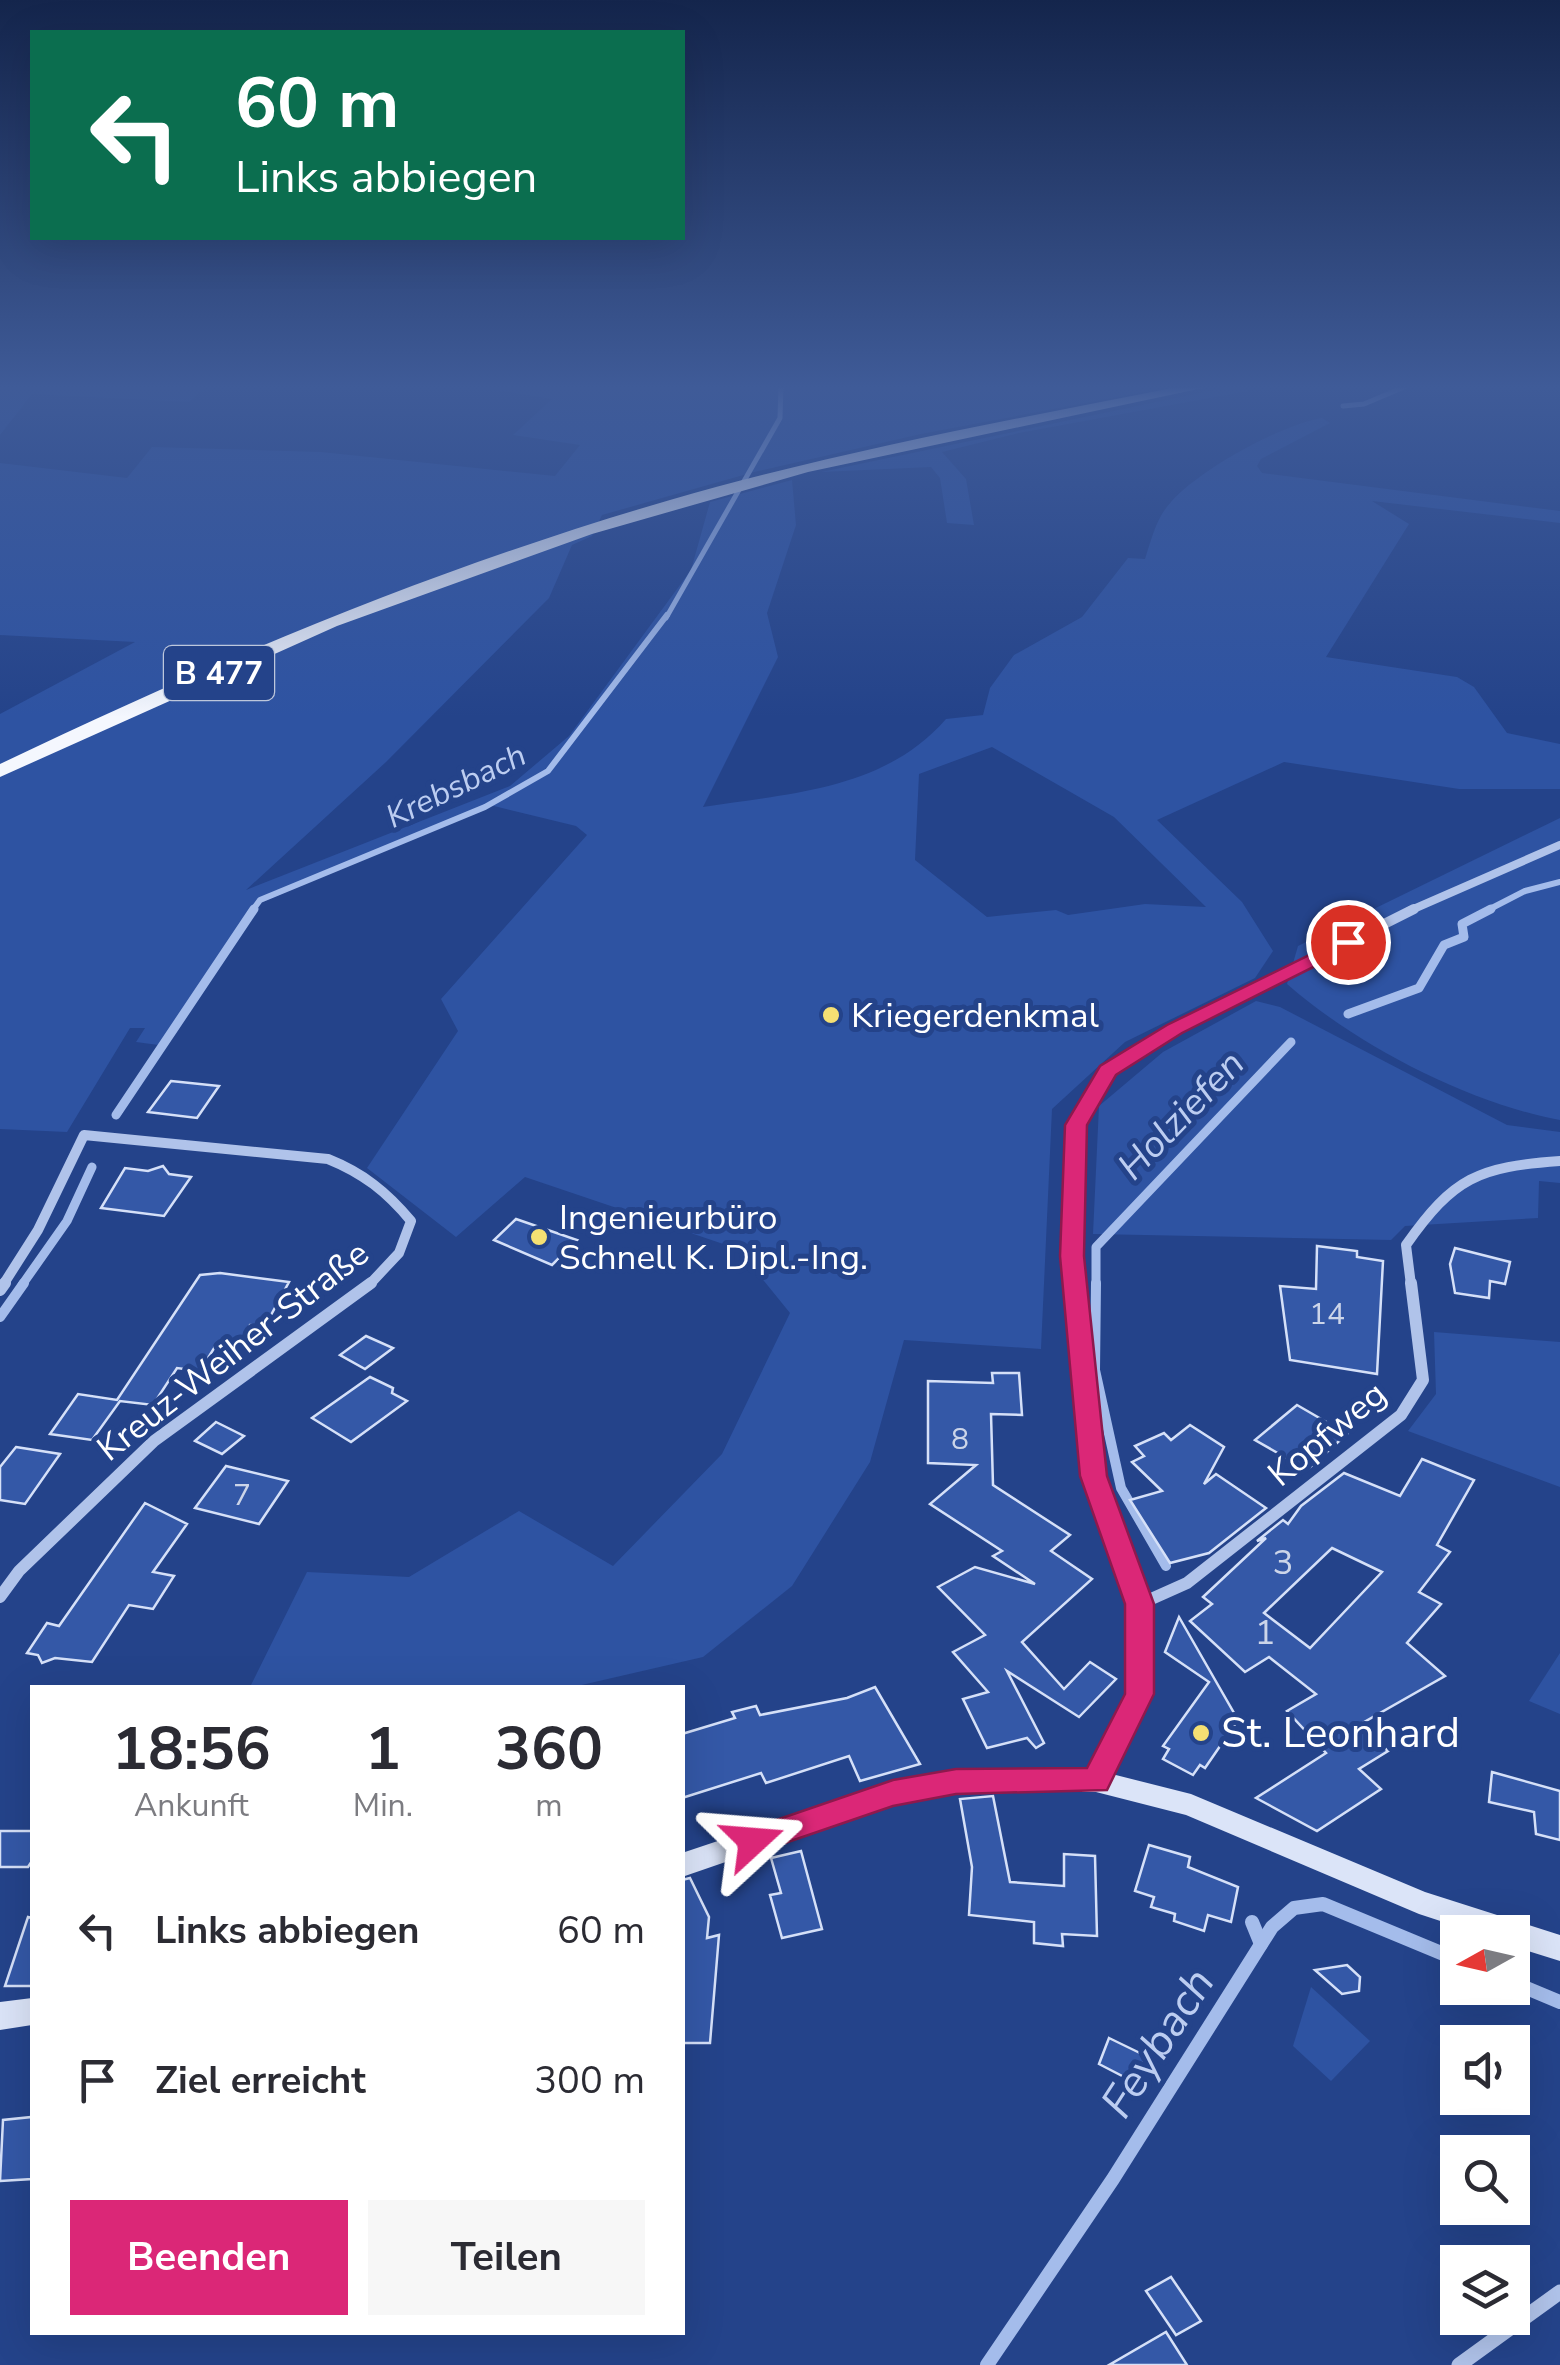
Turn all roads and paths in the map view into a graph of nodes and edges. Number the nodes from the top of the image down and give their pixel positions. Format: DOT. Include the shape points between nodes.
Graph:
graph roads {
  1 [pos="710,495"];
  2 [pos="0,771"];
  3 [pos="1560,845"];
  4 [pos="1560,1161"];
  5 [pos="0,1290"];
  6 [pos="0,1597"];
  7 [pos="1140,1604"];
  8 [pos="1096,1781"];
  9 [pos="685,1864"];
  10 [pos="1458,1915"];
  11 [pos="1530,1939"];
  12 [pos="1560,1948"];
  13 [pos="30,2012"];
  14 [pos="0,2016"];
  15 [pos="1560,2292"];
  16 [pos="1459,2365"];
  1 -- 2 [label="main road, B 477" via="441,581"];
  3 -- 7 [label="street" via="1440,895 1175,1029 1108,1071 1080,1112 1072,1256 1093,1476"];
  4 -- 7 [label="street, Kopfweg" via="1490,1166 1442,1192 1406,1245 1423,1380 1402,1415 1187,1584"];
  5 -- 6 [label="street, Kreuz-Weiher-Straße" via="84,1136 328,1158 364,1172 412,1221 400,1253 362,1290 154,1441"];
  7 -- 8 [label="street" via="1140,1694"];
  8 -- 9 [label="main road" via="972,1780 893,1793"];
  8 -- 10 [label="main road" via="1191,1805"];
  11 -- 12 [label="main road"];
  13 -- 14 [label="main road"];
  15 -- 16 [label="street"];
}
